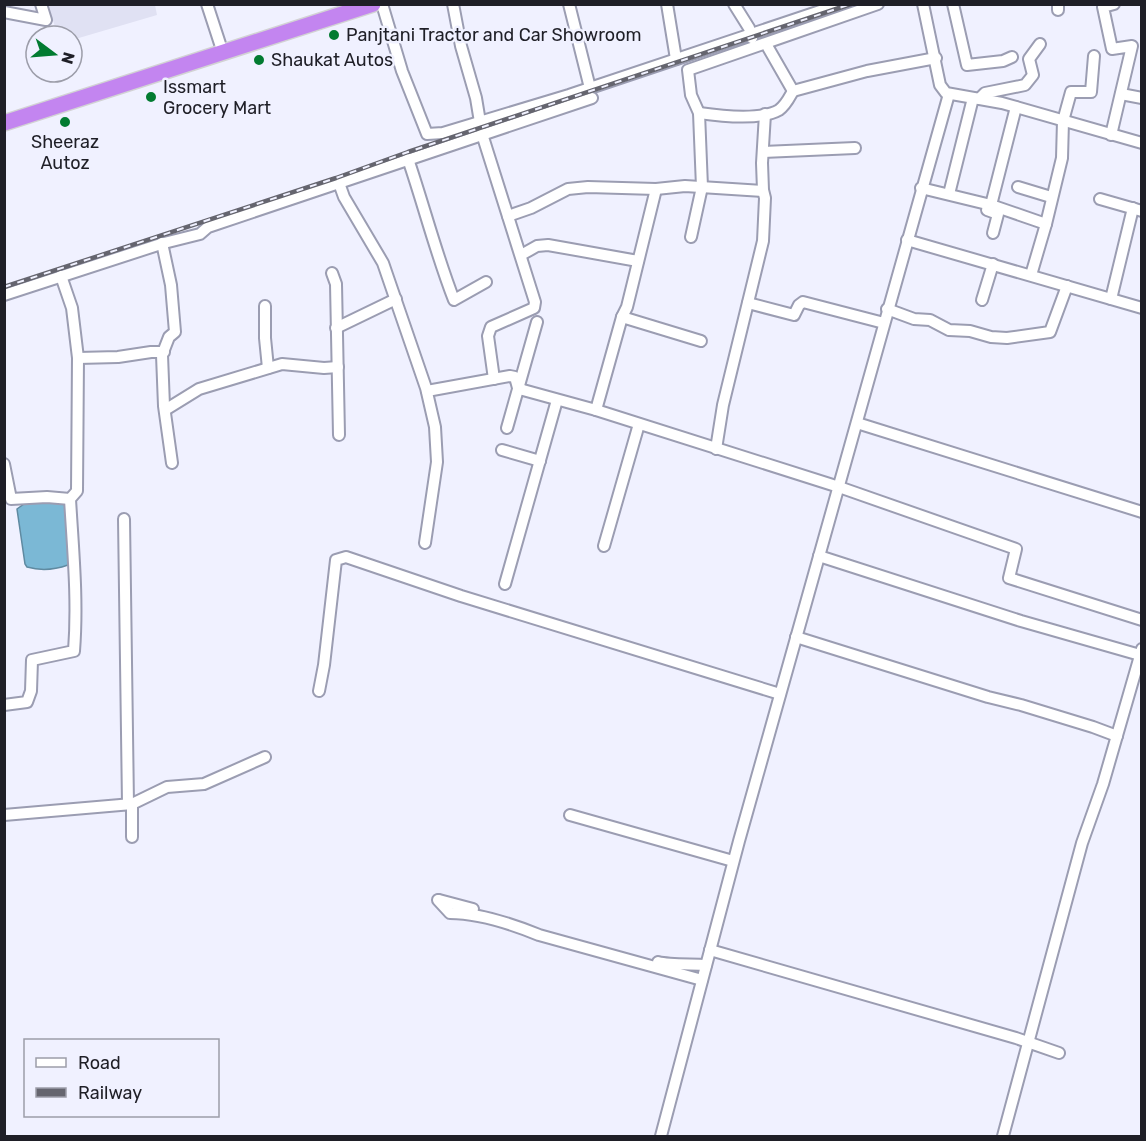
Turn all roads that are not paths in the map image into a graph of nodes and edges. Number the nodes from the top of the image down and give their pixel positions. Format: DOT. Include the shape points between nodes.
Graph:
graph roads {
  1 [pos="41,4"];
  2 [pos="207,4"];
  3 [pos="373,4"];
  4 [pos="382,4"];
  5 [pos="453,4"];
  6 [pos="569,4"];
  7 [pos="667,4"];
  8 [pos="734,4"];
  9 [pos="841,4"];
  10 [pos="878,4"];
  11 [pos="923,4"];
  12 [pos="953,4"];
  13 [pos="1114,4"];
  14 [pos="4,12"];
  15 [pos="751,33"];
  16 [pos="1041,44"];
  17 [pos="761,46"];
  18 [pos="223,53"];
  19 [pos="1094,56"];
  20 [pos="1012,57"];
  21 [pos="936,58"];
  22 [pos="676,59"];
  23 [pos="1129,61"];
  24 [pos="1142,61"];
  25 [pos="793,91"];
  26 [pos="591,93"];
  27 [pos="949,94"];
  28 [pos="1121,94"];
  29 [pos="1142,98"];
  30 [pos="976,99"];
  31 [pos="1016,107"];
  32 [pos="699,113"];
  33 [pos="765,114"];
  34 [pos="1063,121"];
  35 [pos="480,122"];
  36 [pos="4,123"];
  37 [pos="482,134"];
  38 [pos="1111,135"];
  39 [pos="1142,144"];
  40 [pos="855,148"];
  41 [pos="763,152"];
  42 [pos="408,159"];
  43 [pos="339,183"];
  44 [pos="702,187"];
  45 [pos="1018,187"];
  46 [pos="656,189"];
  47 [pos="763,191"];
  48 [pos="921,191"];
  49 [pos="949,194"];
  50 [pos="1051,197"];
  51 [pos="1100,199"];
  52 [pos="991,205"];
  53 [pos="1137,210"];
  54 [pos="508,216"];
  55 [pos="1046,224"];
  56 [pos="993,233"];
  57 [pos="692,237"];
  58 [pos="907,240"];
  59 [pos="162,243"];
  60 [pos="521,255"];
  61 [pos="638,261"];
  62 [pos="993,264"];
  63 [pos="332,273"];
  64 [pos="1031,275"];
  65 [pos="61,276"];
  66 [pos="486,282"];
  67 [pos="1066,286"];
  68 [pos="4,295"];
  69 [pos="396,299"];
  70 [pos="1111,299"];
  71 [pos="982,300"];
  72 [pos="748,303"];
  73 [pos="265,306"];
  74 [pos="1142,308"];
  75 [pos="888,309"];
  76 [pos="622,318"];
  77 [pos="537,322"];
  78 [pos="884,323"];
  79 [pos="336,328"];
  80 [pos="701,341"];
  81 [pos="164,352"];
  82 [pos="78,358"];
  83 [pos="338,367"];
  84 [pos="268,368"];
  85 [pos="494,379"];
  86 [pos="518,388"];
  87 [pos="427,391"];
  88 [pos="557,400"];
  89 [pos="165,410"];
  90 [pos="596,410"];
  91 [pos="639,423"];
  92 [pos="857,423"];
  93 [pos="507,428"];
  94 [pos="339,435"];
  95 [pos="716,448"];
  96 [pos="502,450"];
  97 [pos="540,461"];
  98 [pos="172,463"];
  99 [pos="4,464"];
  100 [pos="839,487"];
  101 [pos="70,499"];
  102 [pos="1142,512"];
  103 [pos="124,519"];
  104 [pos="425,543"];
  105 [pos="604,546"];
  106 [pos="819,556"];
  107 [pos="505,584"];
  108 [pos="1142,620"];
  109 [pos="796,637"];
  110 [pos="1141,652"];
  111 [pos="319,691"];
  112 [pos="780,694"];
  113 [pos="4,705"];
  114 [pos="1117,736"];
  115 [pos="265,757"];
  116 [pos="130,804"];
  117 [pos="4,815"];
  118 [pos="570,815"];
  119 [pos="132,837"];
  120 [pos="733,861"];
  121 [pos="710,950"];
  122 [pos="706,965"];
  123 [pos="702,980"];
  124 [pos="1028,1043"];
  125 [pos="1059,1053"];
  126 [pos="661,1137"];
  127 [pos="1003,1137"];
  1 -- 14 [label="street" via="46,20"];
  2 -- 18 [label="street"];
  3 -- 18 [label="highway"];
  4 -- 35 [label="street" via="402,71 427,134"];
  5 -- 35 [label="street"];
  6 -- 26 [label="street"];
  7 -- 22 [label="street"];
  8 -- 15 [label="street"];
  9 -- 15 [label="street"];
  10 -- 17 [label="street"];
  11 -- 21 [label="street"];
  12 -- 20 [label="street" via="967,65"];
  13 -- 23 [label="street" via="1103,8 1112,49 1132,46"];
  15 -- 17 [label="street"];
  15 -- 22 [label="street"];
  16 -- 30 [label="street" via="1029,59 1033,75 1025,85 985,93"];
  17 -- 25 [label="street"];
  17 -- 32 [label="street" via="688,70 691,95"];
  18 -- 36 [label="highway"];
  19 -- 34 [label="street" via="1091,92 1071,92"];
  21 -- 25 [label="street" via="867,70"];
  21 -- 27 [label="street" via="940,86"];
  22 -- 26 [label="street"];
  23 -- 24 [label="street"];
  23 -- 28 [label="street"];
  25 -- 33 [label="street" via="778,110"];
  26 -- 35 [label="street"];
  26 -- 37 [label="street"];
  27 -- 30 [label="street"];
  27 -- 48 [label="street"];
  28 -- 29 [label="street"];
  28 -- 38 [label="street"];
  30 -- 31 [label="street"];
  30 -- 49 [label="street"];
  31 -- 34 [label="street"];
  31 -- 52 [label="street"];
  32 -- 33 [label="street"];
  32 -- 44 [label="street"];
  33 -- 41 [label="street"];
  34 -- 38 [label="street"];
  34 -- 50 [label="street" via="1062,159"];
  37 -- 42 [label="street"];
  37 -- 54 [label="street"];
  38 -- 39 [label="street"];
  40 -- 41 [label="street"];
  41 -- 47 [label="street"];
  42 -- 43 [label="street"];
  42 -- 66 [label="street" via="454,300"];
  43 -- 59 [label="street" via="208,227 200,234"];
  43 -- 69 [label="street" via="382,263"];
  44 -- 46 [label="street"];
  44 -- 47 [label="street"];
  44 -- 57 [label="street"];
  45 -- 50 [label="street"];
  46 -- 54 [label="street" via="568,189"];
  46 -- 61 [label="street"];
  47 -- 72 [label="street" via="762,241"];
  48 -- 49 [label="street"];
  48 -- 56 [label="street" via="995,212 998,219"];
  48 -- 58 [label="street"];
  49 -- 52 [label="street"];
  50 -- 55 [label="street"];
  51 -- 53 [label="street"];
  52 -- 55 [label="street"];
  53 -- 70 [label="street"];
  54 -- 60 [label="street"];
  55 -- 64 [label="street"];
  58 -- 62 [label="street"];
  58 -- 75 [label="street"];
  59 -- 65 [label="street"];
  59 -- 81 [label="street" via="176,332 169,337"];
  60 -- 61 [label="street" via="548,245"];
  60 -- 85 [label="street" via="534,308 491,327 488,336"];
  61 -- 76 [label="street"];
  62 -- 64 [label="street"];
  62 -- 71 [label="street"];
  63 -- 79 [label="street" via="336,284"];
  64 -- 67 [label="street"];
  65 -- 68 [label="street"];
  65 -- 82 [label="street" via="72,308"];
  67 -- 70 [label="street"];
  67 -- 75 [label="street" via="1050,332 1007,338 949,330 930,320 914,319"];
  69 -- 79 [label="street"];
  69 -- 87 [label="street"];
  70 -- 74 [label="street"];
  72 -- 78 [label="street" via="794,315 803,302"];
  72 -- 95 [label="street"];
  73 -- 84 [label="street"];
  75 -- 78 [label="street"];
  76 -- 80 [label="street"];
  76 -- 90 [label="street"];
  77 -- 86 [label="street"];
  78 -- 92 [label="street"];
  79 -- 83 [label="street"];
  81 -- 82 [label="street"];
  81 -- 89 [label="street"];
  82 -- 101 [label="street" via="77,490"];
  83 -- 84 [label="street" via="282,364"];
  83 -- 94 [label="street"];
  84 -- 89 [label="street" via="199,389"];
  85 -- 86 [label="street" via="515,377"];
  85 -- 87 [label="street"];
  86 -- 88 [label="street"];
  86 -- 93 [label="street"];
  87 -- 104 [label="street" via="437,462"];
  88 -- 90 [label="street"];
  88 -- 97 [label="street"];
  89 -- 98 [label="street"];
  90 -- 91 [label="street"];
  91 -- 95 [label="street"];
  91 -- 105 [label="street"];
  92 -- 100 [label="street"];
  92 -- 102 [label="street"];
  95 -- 100 [label="street"];
  96 -- 97 [label="street"];
  97 -- 107 [label="street"];
  99 -- 101 [label="street" via="11,499"];
  100 -- 106 [label="street"];
  100 -- 108 [label="street" via="1016,549 1009,578"];
  101 -- 113 [label="street" via="74,651 32,660 27,702"];
  103 -- 116 [label="street"];
  106 -- 109 [label="street"];
  106 -- 110 [label="street" via="1021,621"];
  109 -- 112 [label="street"];
  109 -- 114 [label="street"];
  110 -- 114 [label="street"];
  111 -- 112 [label="street" via="336,560 346,557"];
  112 -- 120 [label="street"];
  114 -- 124 [label="street" via="1082,843"];
  115 -- 116 [label="street" via="204,783 167,787"];
  116 -- 117 [label="street"];
  116 -- 119 [label="street"];
  118 -- 120 [label="street"];
  120 -- 121 [label="street"];
  121 -- 122 [label="street"];
  121 -- 124 [label="street"];
  122 -- 123 [label="street"];
  122 -- 123 [label="street" via="665,964 438,900 450,914 463,913 521,928"];
  123 -- 126 [label="street"];
  124 -- 125 [label="street"];
  124 -- 127 [label="street"];
}
